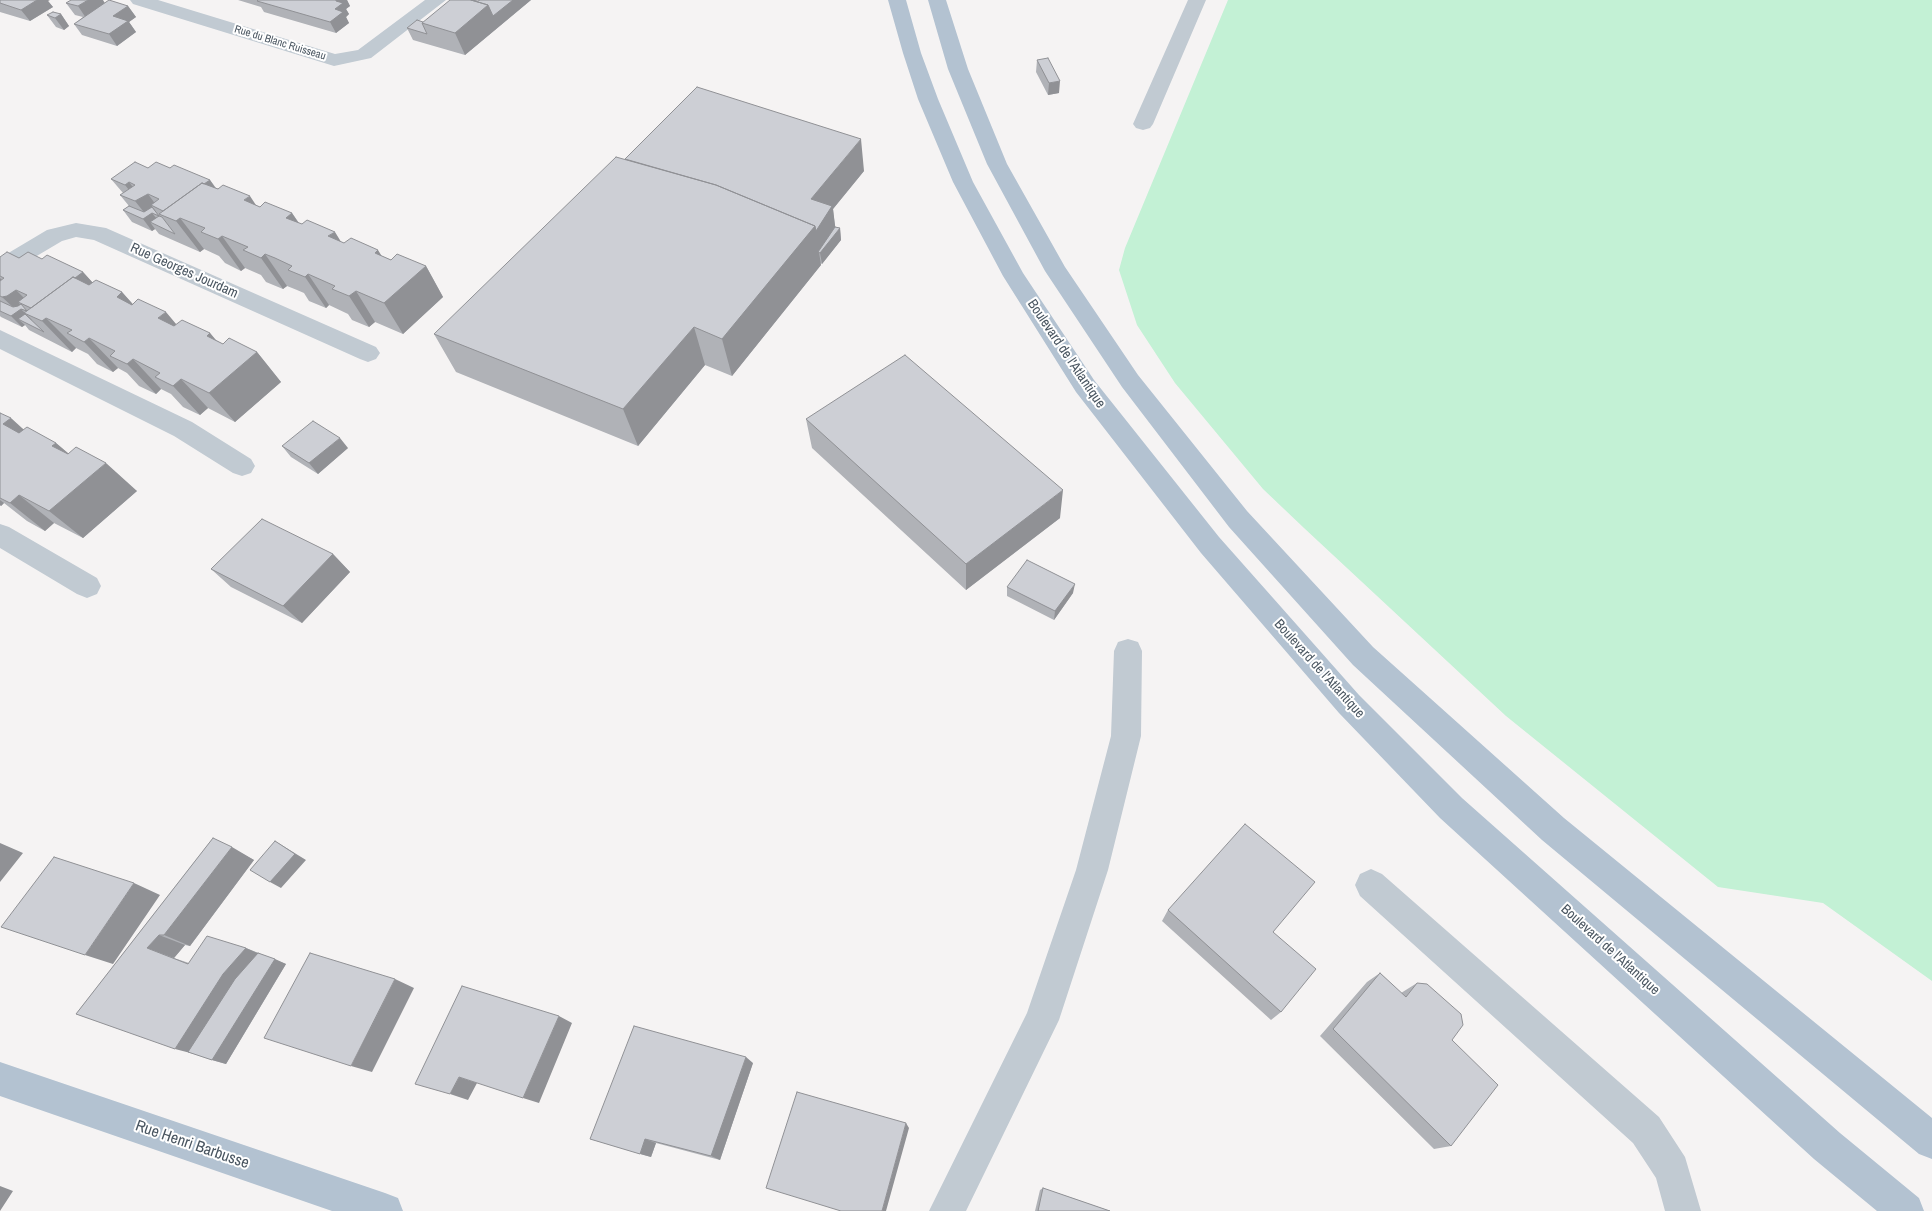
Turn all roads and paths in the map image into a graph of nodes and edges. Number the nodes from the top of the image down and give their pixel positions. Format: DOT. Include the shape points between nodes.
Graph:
graph roads {
  1 [pos="139,0"];
  2 [pos="437,0"];
  3 [pos="897,0"];
  4 [pos="937,0"];
  5 [pos="1197,0"];
  6 [pos="1143,124"];
  7 [pos="0,268"];
  8 [pos="0,339"];
  9 [pos="368,353"];
  10 [pos="242,466"];
  11 [pos="0,535"];
  12 [pos="87,586"];
  13 [pos="1128,651"];
  14 [pos="1371,885"];
  15 [pos="0,1079"];
  16 [pos="1932,1141"];
  17 [pos="1827,1146"];
  18 [pos="385,1211"];
  19 [pos="948,1211"];
  20 [pos="1683,1211"];
  21 [pos="1875,1211"];
  22 [pos="1906,1211"];
  1 -- 2 [label="street, Rue du Blanc Ruisseau" via="334,60 364,54"];
  3 -- 17 [label="main road, Boulevard de l'Atlantique" via="928,99 963,182 1014,276 1085,386 1210,545 1349,704 1451,808"];
  4 -- 16 [label="main road" via="958,69 997,164 1056,271 1130,381 1238,519 1363,656 1553,829"];
  5 -- 6 [label="street"];
  7 -- 9 [label="street, Rue Georges Jourdam" via="54,235 76,230 98,233"];
  8 -- 10 [label="street" via="183,429"];
  11 -- 12 [label="street"];
  13 -- 19 [label="street" via="1126,736 1092,870 1042,1020"];
  14 -- 20 [label="street" via="1646,1130 1672,1170"];
  15 -- 18 [label="main road, Rue Henri Barbusse"];
  17 -- 21 [label="main road"];
  17 -- 22 [label="main road, Boulevard de l'Atlantique"];
}
